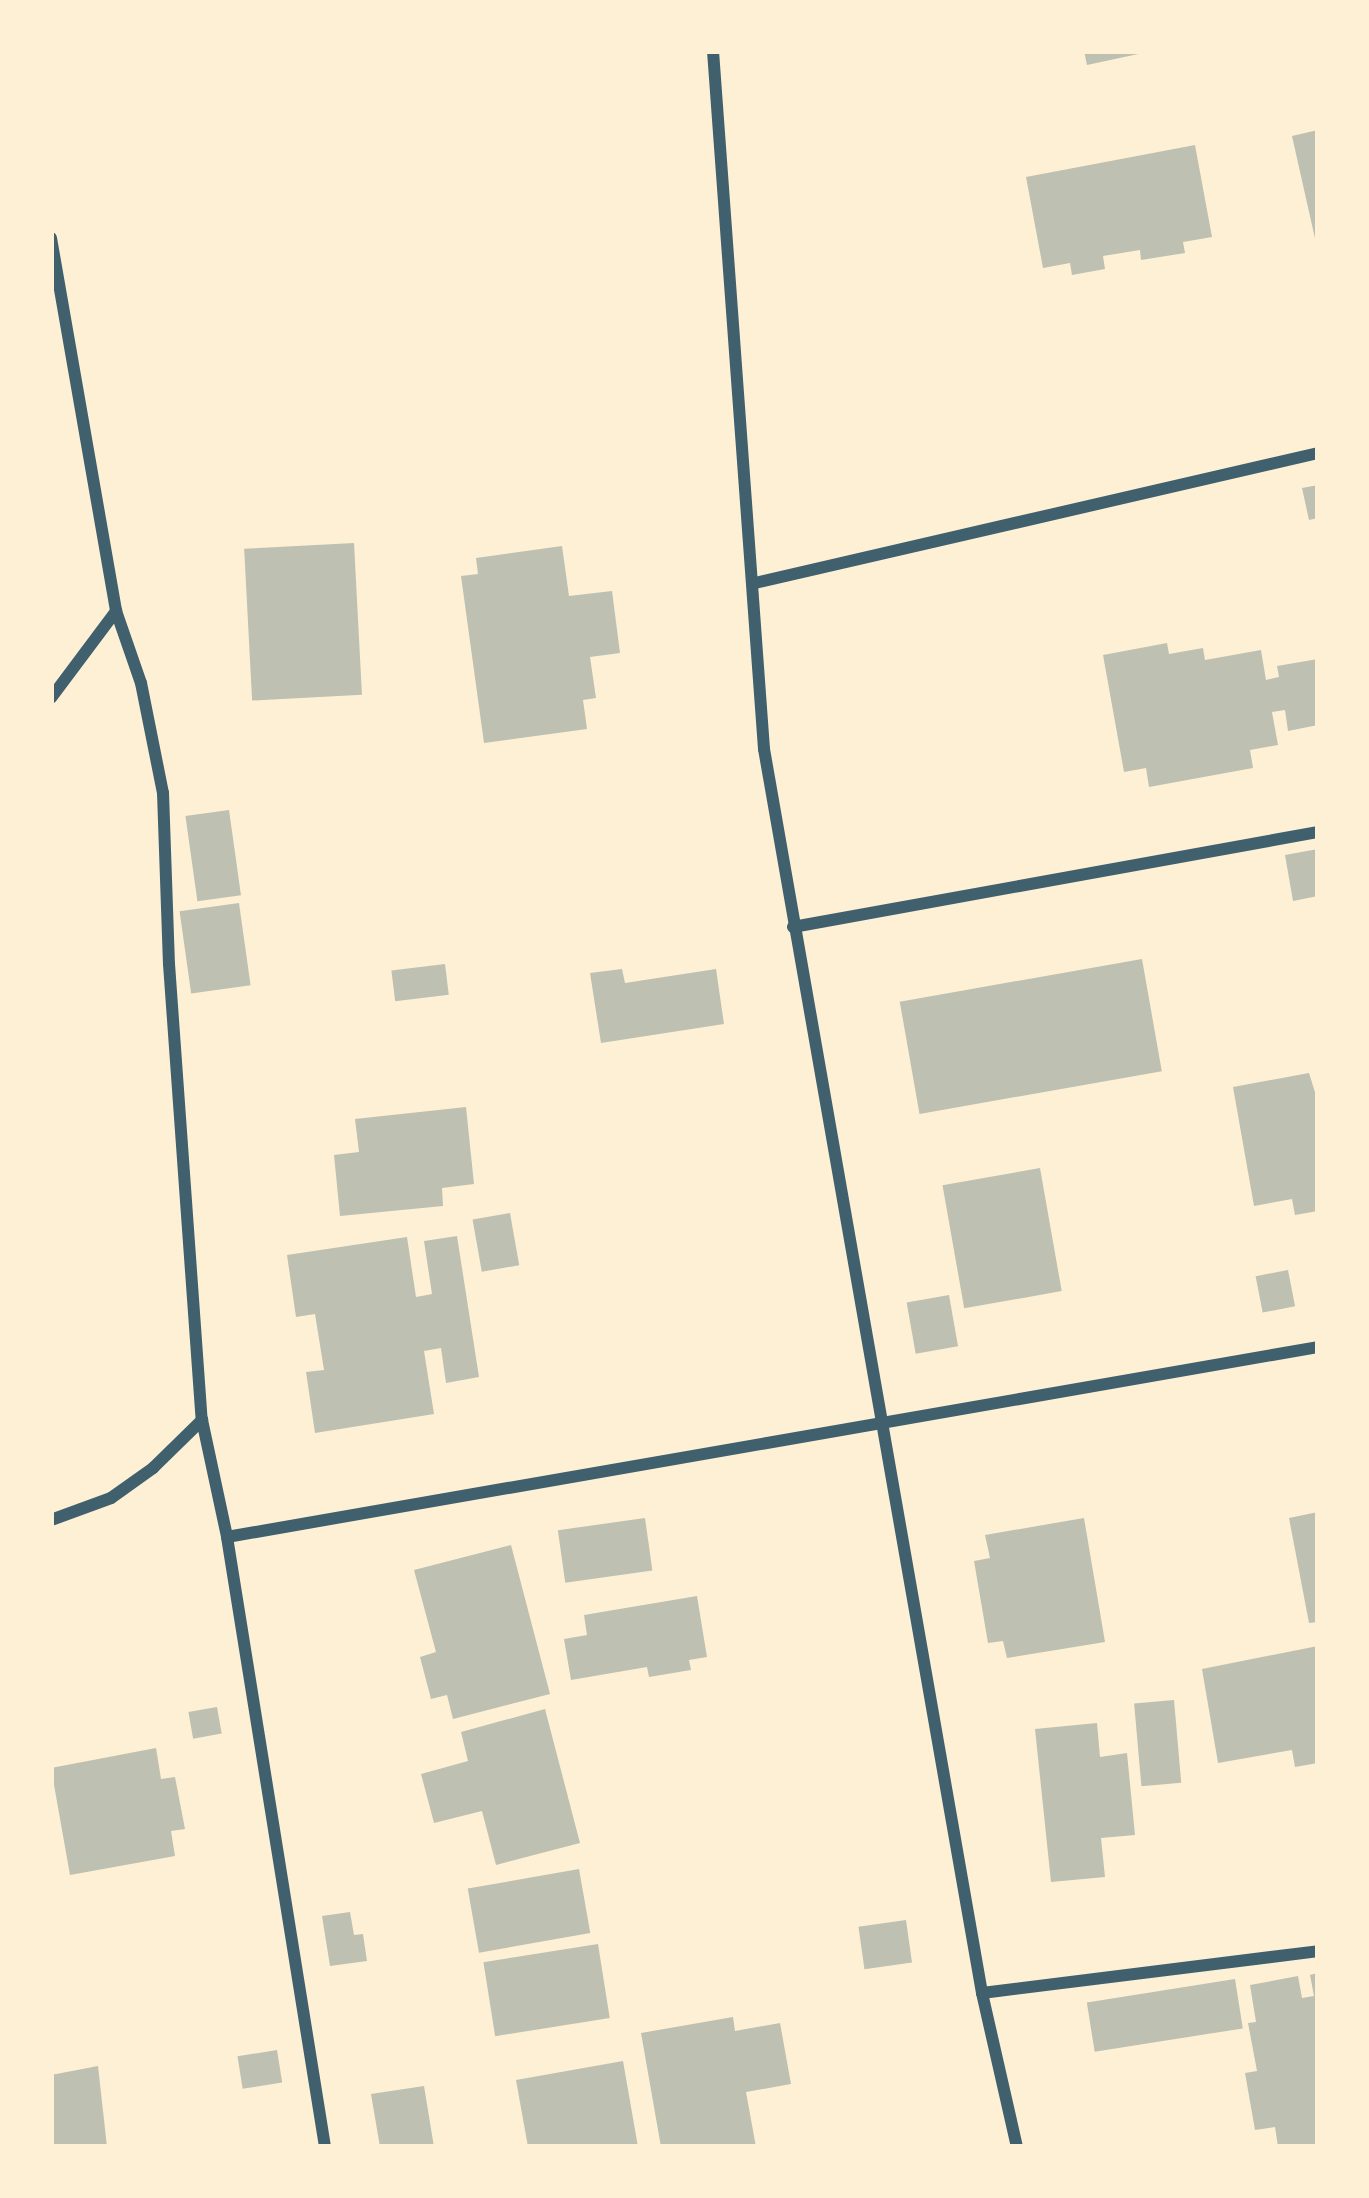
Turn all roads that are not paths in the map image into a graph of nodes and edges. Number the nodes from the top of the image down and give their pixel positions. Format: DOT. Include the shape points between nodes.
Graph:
graph roads {
  1 [pos="713,51"];
  2 [pos="51,238"];
  3 [pos="1318,453"];
  4 [pos="755,583"];
  5 [pos="116,610"];
  6 [pos="51,698"];
  7 [pos="1318,832"];
  8 [pos="793,927"];
  9 [pos="1318,1347"];
  10 [pos="202,1420"];
  11 [pos="882,1423"];
  12 [pos="51,1520"];
  13 [pos="227,1537"];
  14 [pos="1318,1951"];
  15 [pos="982,1993"];
  16 [pos="325,2147"];
  17 [pos="1018,2147"];
  1 -- 4 [label="street"];
  2 -- 5 [label="street"];
  3 -- 4 [label="street"];
  4 -- 8 [label="street" via="764,749"];
  5 -- 6 [label="street"];
  5 -- 10 [label="street" via="164,793"];
  7 -- 8 [label="street"];
  8 -- 11 [label="street"];
  9 -- 11 [label="street"];
  10 -- 12 [label="street" via="111,1498"];
  10 -- 13 [label="street"];
  11 -- 13 [label="street"];
  11 -- 15 [label="street"];
  13 -- 16 [label="street"];
  14 -- 15 [label="street"];
  15 -- 17 [label="street"];
}
